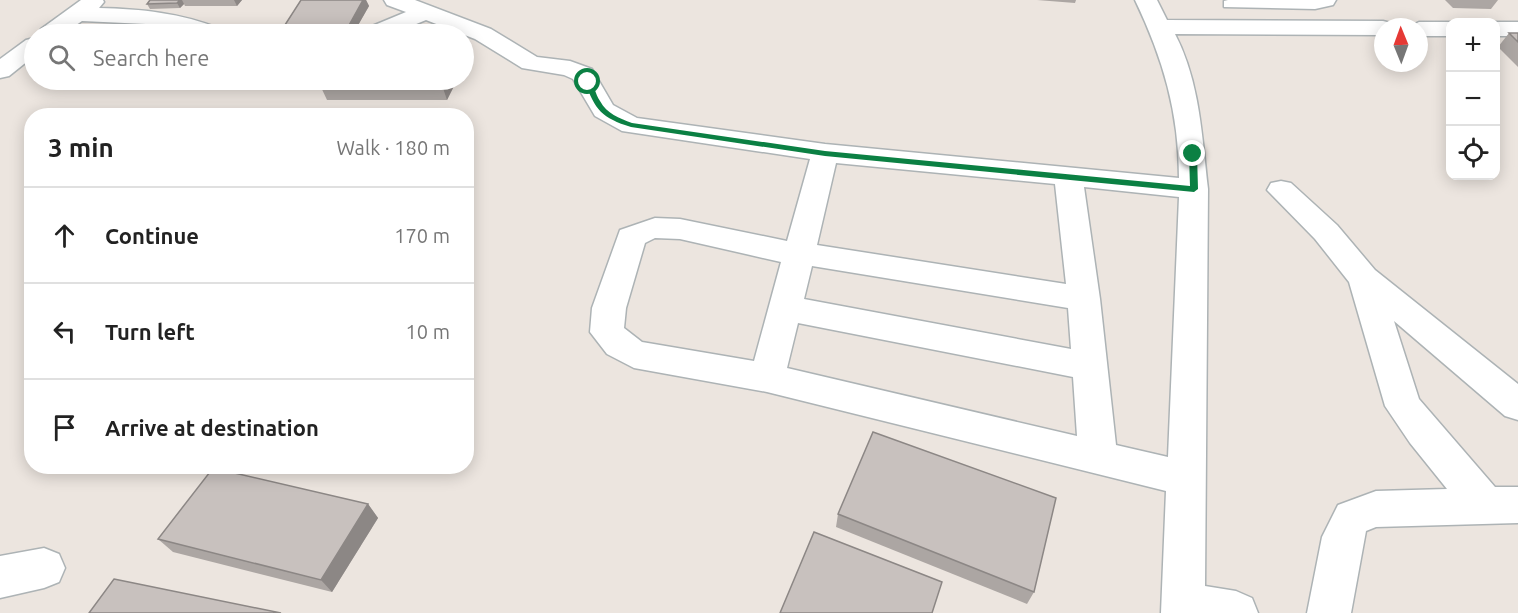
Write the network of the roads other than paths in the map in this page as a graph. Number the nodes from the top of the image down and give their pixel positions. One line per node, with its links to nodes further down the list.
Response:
1 (96, 0): 6 (street)
2 (395, 0): 5 (street)
3 (1330, 0): 4 (lane)
4 (1226, 2): 12 (lane)
5 (426, 12): 10 (street); 11 (street)
6 (76, 14): 8 (street); 9 (street)
7 (1154, 14): 12 (street); 23 (street)
8 (62, 24)
9 (190, 24)
10 (397, 24)
11 (457, 24)
12 (1241, 26): 13 (street)
13 (1374, 28)
14 (1428, 29): 15 (street)
15 (1446, 29)
16 (1500, 29): 17 (street)
17 (1518, 29)
18 (474, 31): 21 (street)
19 (24, 53): 20 (street)
20 (0, 71)
21 (825, 153): 22 (street); 25 (street)
22 (1068, 177): 23 (street); 27 (street)
23 (1194, 189): 33 (street)
24 (1281, 190): 26 (street)
25 (800, 253): 27 (street); 28 (street); 30 (street)
26 (1364, 278): 31 (street); 34 (street)
27 (1084, 299): 29 (street)
28 (786, 308): 29 (street); 30 (street)
29 (1090, 366): 32 (street)
30 (767, 378): 32 (street)
31 (1518, 405)
32 (1098, 458): 33 (street)
33 (1186, 479): 37 (street)
34 (1502, 505): 39 (street)
35 (44, 568): 36 (street)
36 (0, 577)
37 (1183, 608): 38 (street)
38 (1236, 613)
39 (1329, 613)

